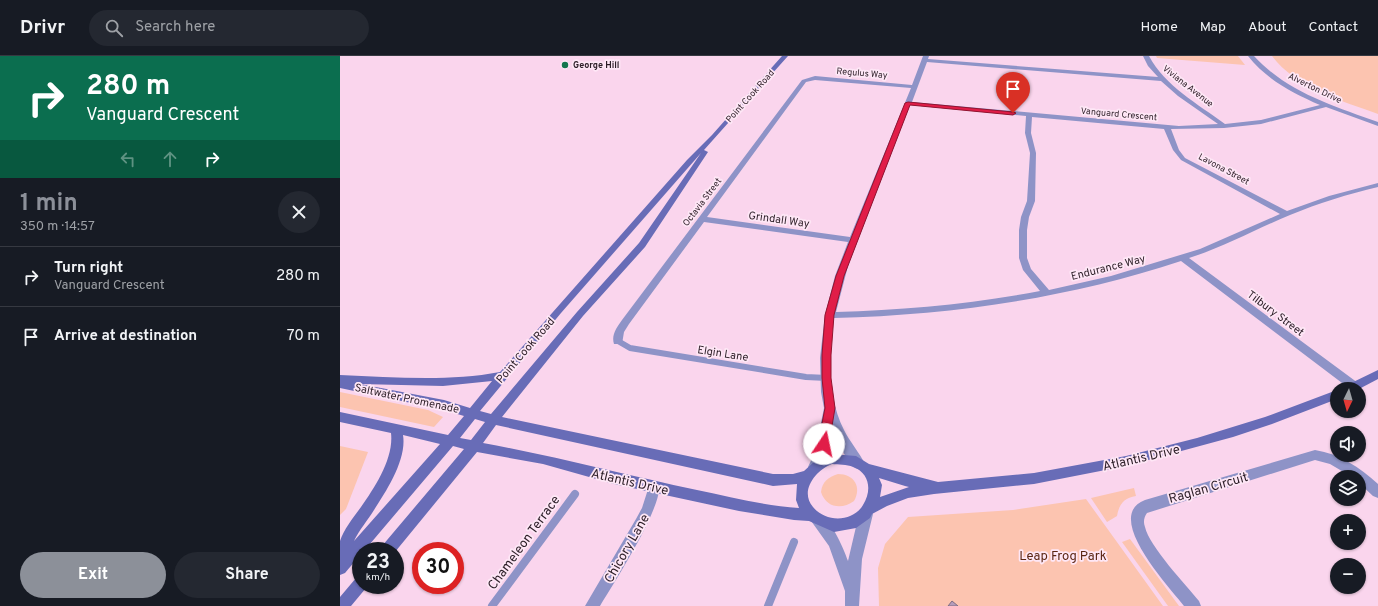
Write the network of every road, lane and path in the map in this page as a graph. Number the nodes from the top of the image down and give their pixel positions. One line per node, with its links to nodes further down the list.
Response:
1 (785, 56): 14 (main road, Point Cook Road)
2 (1146, 56): 6 (street, Viviana Avenue)
3 (1251, 56): 9 (street, Alverton Drive)
4 (926, 58): 6 (street); 7 (street)
5 (808, 79): 7 (street, Regulus Way); 17 (street, Octavia Street)
6 (1162, 79): 12 (street, Viviana Avenue)
7 (914, 87): 8 (street)
8 (908, 103): 10 (street, Vanguard Crescent); 18 (street)
9 (1327, 105): 11 (street, Alverton Drive); 12 (street, Vanguard Crescent)
10 (1029, 115): 13 (street, Vanguard Crescent); 20 (street)
11 (1378, 124)
12 (1224, 126): 13 (street, Vanguard Crescent)
13 (1167, 128): 16 (street, Lavona Street)
14 (714, 136): 23 (main road, Point Cook Road); 34 (main road, Point Cook Road)
15 (1378, 185): 16 (street, Endurance Way)
16 (1287, 214): 19 (street, Endurance Way)
17 (701, 219): 18 (street, Grindall Way); 22 (street, Octavia Street)
18 (854, 240): 21 (street)
19 (1184, 258): 20 (street, Endurance Way); 27 (street, Tilbury Street)
20 (1047, 293): 21 (street, Endurance Way)
21 (830, 315): 25 (street)
22 (618, 341): 25 (lane, Elgin Lane)
23 (503, 374): 26 (main road); 32 (main road, Point Cook Road)
24 (1378, 374): 28 (main road)
25 (826, 378): 31 (street)
26 (340, 379)
27 (1344, 382)
28 (1363, 382)
29 (340, 384): 32 (main road, Saltwater Promenade)
30 (1330, 397): 40 (main road, Atlantis Drive)
31 (830, 408): 38 (street); 39 (street)
32 (473, 413): 34 (main road); 36 (main road, Point Cook Road)
33 (340, 417): 35 (main road)
34 (494, 420): 37 (main road, Point Cook Road); 39 (main road)
35 (396, 429): 36 (main road); 48 (main road)
36 (450, 441): 37 (main road, Atlantis Drive); 49 (main road, Point Cook Road)
37 (474, 446): 41 (main road, Atlantis Drive); 46 (main road, Point Cook Road)
38 (863, 466): 39 (main road); 40 (main road, Atlantis Drive); 44 (main road)
39 (811, 471): 45 (main road)
40 (937, 486): 44 (main road, Atlantis Drive)
41 (654, 487): 45 (main road, Atlantis Drive); 54 (street, Chicory Lane)
42 (1378, 492): 57 (street, Raglan Circuit)
43 (575, 494): 53 (lane, Chameleon Terrace)
44 (868, 511): 45 (main road); 50 (street)
45 (814, 516): 50 (street)
46 (395, 542)
47 (794, 542): 55 (lane)
48 (340, 560)
49 (340, 568)
50 (851, 590): 56 (street)
51 (352, 594): 52 (main road)
52 (342, 606)
53 (492, 606)
54 (592, 606)
55 (768, 606)
56 (852, 606)
57 (1194, 606)

